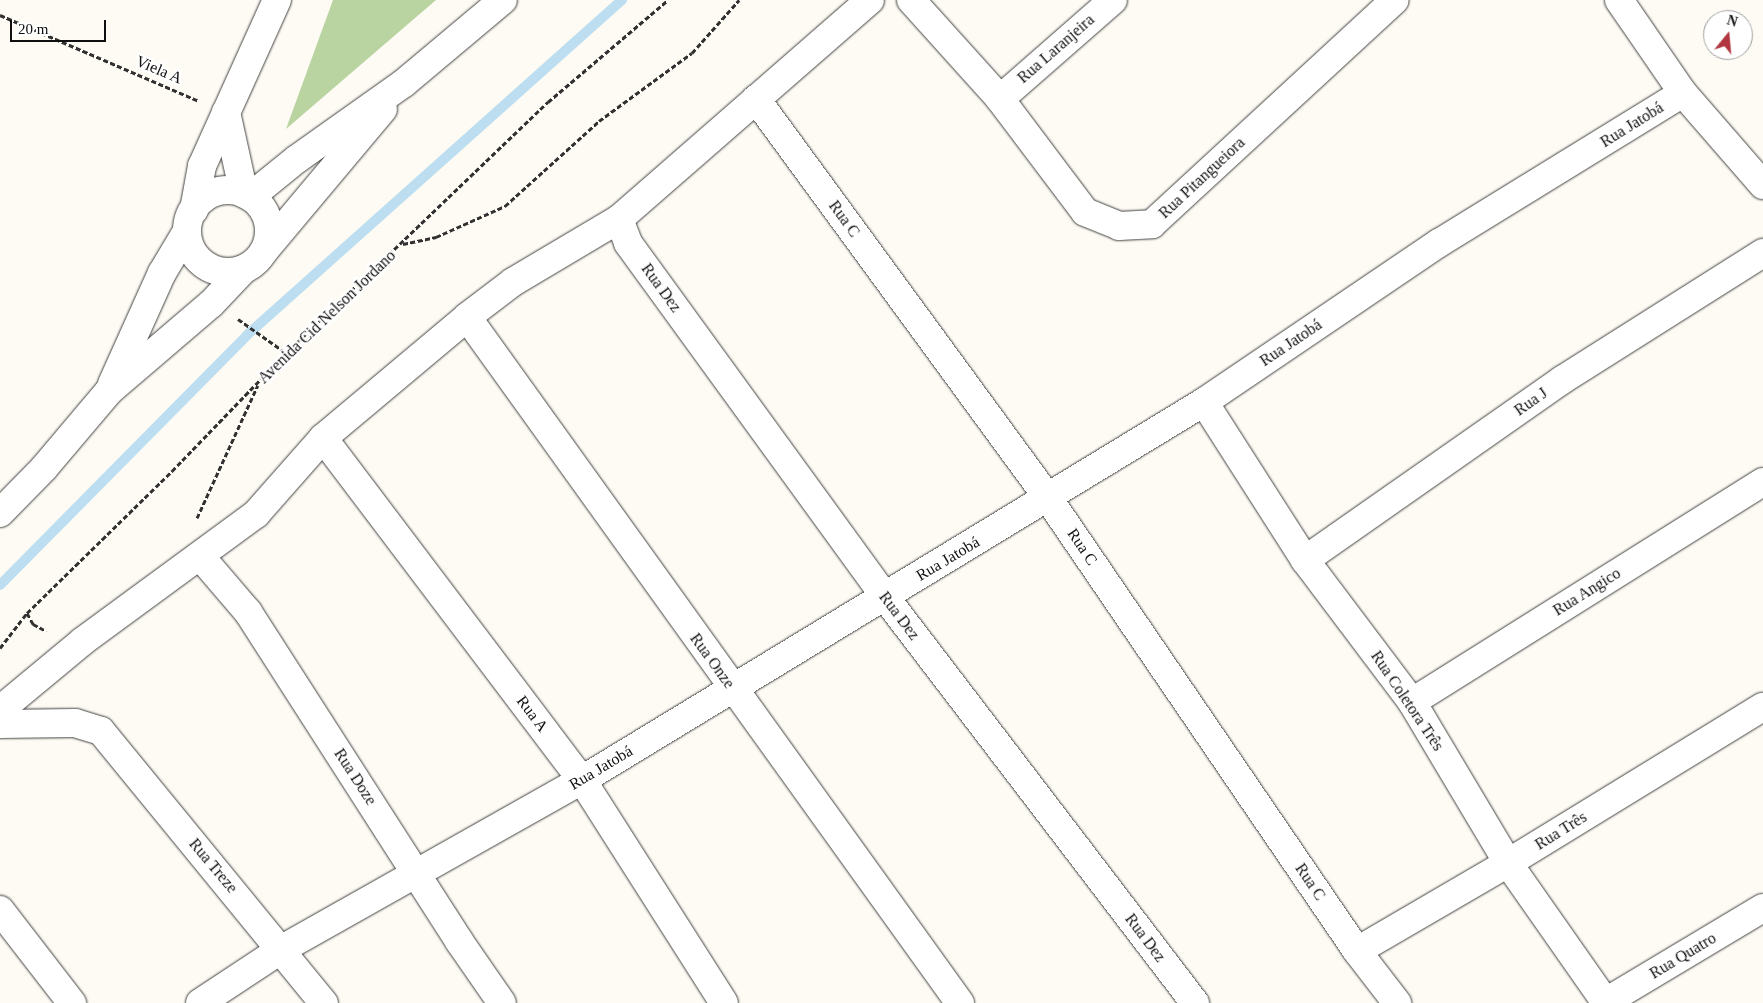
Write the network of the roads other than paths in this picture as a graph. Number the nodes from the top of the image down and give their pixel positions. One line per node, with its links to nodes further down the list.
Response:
1 (277, 0): 12 (street)
2 (503, 0): 8 (street)
3 (870, 0): 11 (street)
4 (911, 0): 10 (street, Rua Pitangueiora)
5 (1113, 0): 10 (street, Rua Laranjeira)
6 (1395, 0): 10 (street, Rua Pitangueiora)
7 (1619, 0): 9 (street)
8 (404, 83): 14 (street); 18 (street)
9 (1683, 93): 13 (street); 21 (street, Rua Jatobá)
10 (1000, 98)
11 (756, 99): 15 (street); 24 (street, Rua C)
12 (226, 112): 14 (street); 16 (street)
13 (1763, 185)
14 (247, 195): 16 (street); 18 (street)
15 (619, 219): 19 (street); 28 (street, Rua Dez)
16 (190, 220): 18 (street); 20 (street)
17 (1763, 253): 27 (street, Rua J)
18 (254, 260): 20 (street)
19 (467, 317): 22 (street); 29 (street, Rua Onze)
20 (109, 391): 25 (street)
21 (1204, 402): 24 (street, Rua Jatobá); 27 (street, Rua Coletora Três)
22 (323, 438): 26 (street); 34 (street, Rua A)
23 (1763, 482): 30 (street, Rua Angico)
24 (1048, 498): 28 (street, Rua Jatobá); 40 (street, Rua C)
25 (0, 512)
26 (204, 553): 32 (street); 36 (street, Rua Doze)
27 (1305, 560): 30 (street, Rua Coletora Três)
28 (885, 597): 29 (street, Rua Jatobá); 47 (street, Rua Dez)
29 (733, 689): 34 (street, Rua Jatobá); 46 (street, Rua Onze)
30 (1412, 702): 35 (street, Rua Coletora Três)
31 (1763, 706): 35 (street, Rua Três)
32 (0, 710)
33 (0, 724): 39 (street, Rua Treze)
34 (582, 780): 36 (street, Rua Jatobá); 45 (street, Rua A)
35 (1508, 863): 40 (street, Rua Três); 49 (street, Rua Coletora Três)
36 (419, 874): 39 (street, Rua Jatobá); 44 (street, Rua Doze)
37 (1763, 908): 49 (street, Rua Quatro)
38 (0, 910): 41 (street)
39 (282, 949): 42 (street, Rua Jatobá); 43 (street, Rua Treze)
40 (1357, 951): 48 (street, Rua C)
41 (72, 1003)
42 (200, 1003)
43 (324, 1003)
44 (502, 1003)
45 (724, 1003)
46 (960, 1003)
47 (1195, 1003)
48 (1397, 1003)
49 (1605, 1003)

